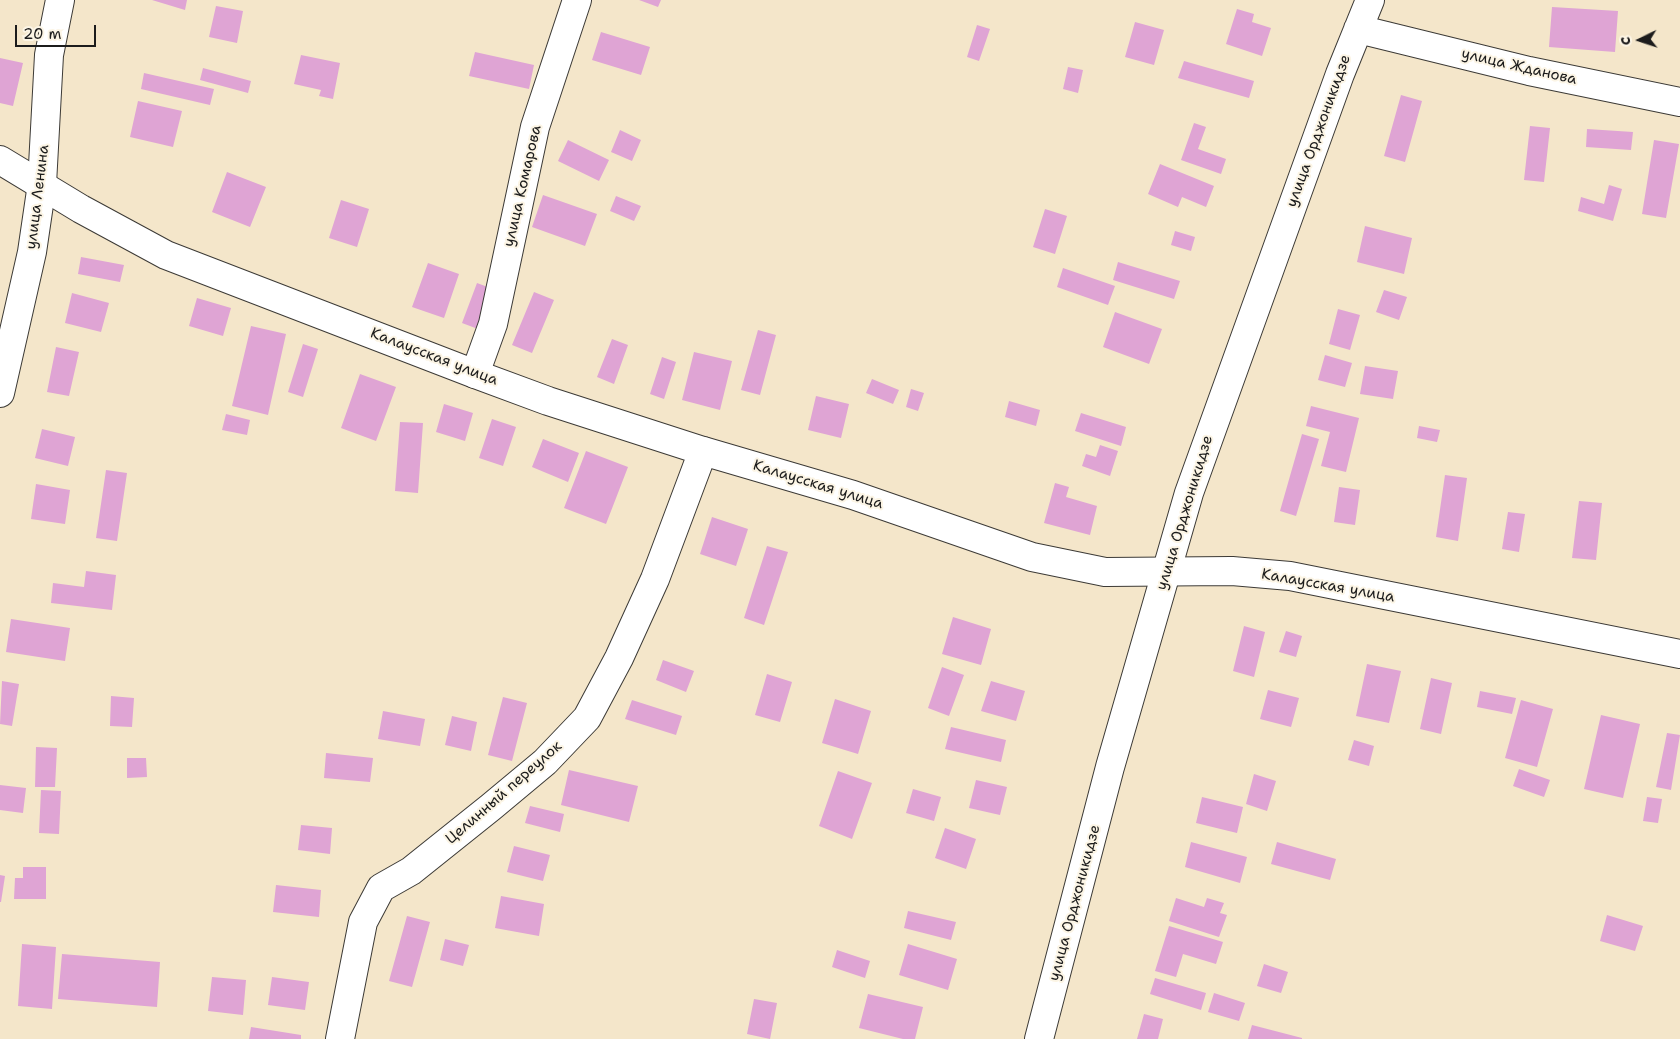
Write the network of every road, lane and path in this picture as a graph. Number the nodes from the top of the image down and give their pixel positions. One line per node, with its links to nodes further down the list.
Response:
1 (60, 0): 7 (street, улица Ленина)
2 (577, 0): 8 (street, улица Комарова)
3 (1370, 0): 4 (street, улица Орджоникидзе)
4 (1358, 29): 5 (street, улица Жданова); 11 (street, улица Орджоникидзе)
5 (1680, 102)
6 (0, 160): 7 (street, Калаусская улица)
7 (42, 184): 8 (street, Калаусская улица); 9 (street, улица Ленина)
8 (475, 374): 10 (street, Калаусская улица)
9 (0, 392)
10 (703, 451): 11 (street, Калаусская улица); 13 (street, Целинный переулок)
11 (1167, 571): 12 (street, Калаусская улица); 14 (street, улица Орджоникидзе)
12 (1680, 654)
13 (340, 1039)
14 (1039, 1039)

